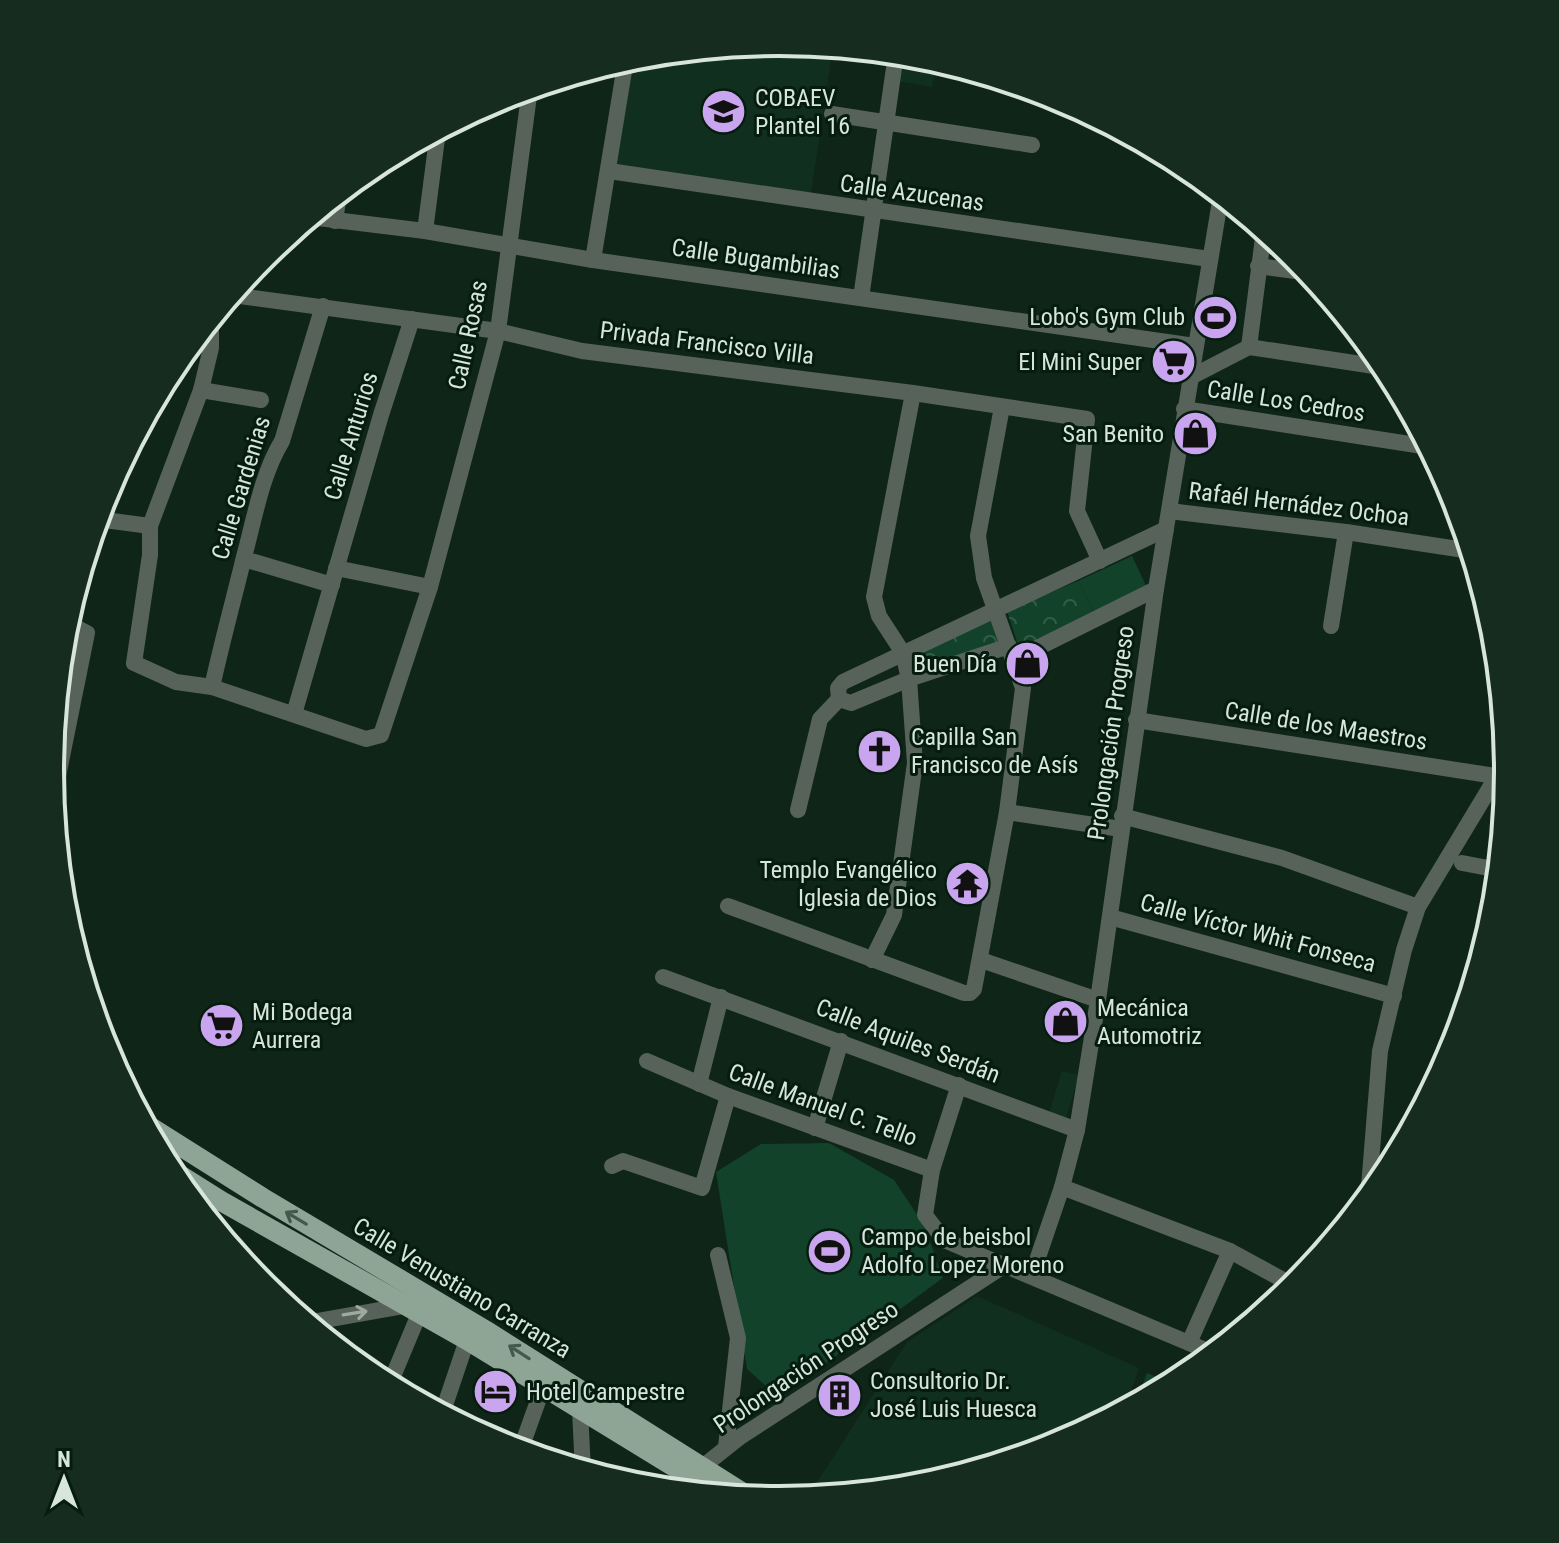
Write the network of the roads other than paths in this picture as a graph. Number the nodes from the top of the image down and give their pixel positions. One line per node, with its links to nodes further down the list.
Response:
1 (894, 66): 5 (street)
2 (624, 74): 8 (street)
3 (528, 102): 16 (street, Calle Rosas)
4 (832, 114): 5 (street)
5 (886, 123): 7 (street); 11 (street)
6 (436, 144): 14 (street)
7 (1032, 145)
8 (609, 171): 11 (street, Calle Azucenas); 18 (street)
9 (1219, 207): 17 (street, Prolongación Progreso)
10 (337, 210): 13 (street)
11 (874, 212): 17 (street, Calle Azucenas); 22 (street)
12 (325, 219): 13 (street, Calle Bugambilias)
13 (335, 221): 14 (street, Calle Bugambilias)
14 (425, 231): 16 (street, Calle Bugambilias)
15 (1262, 244): 19 (street)
16 (509, 245): 18 (street, Calle Bugambilias); 25 (street, Calle Rosas)
17 (1209, 259): 27 (street, Prolongación Progreso)
18 (593, 260): 22 (street, Calle Bugambilias)
19 (1258, 266): 20 (street); 28 (street)
20 (1289, 270)
21 (246, 296): 23 (street, Privada Francisco Villa)
22 (861, 298): 27 (street, Calle Bugambilias)
23 (323, 306): 24 (street, Privada Francisco Villa); 43 (street, Calle Gardenias)
24 (412, 319): 25 (street, Privada Francisco Villa); 45 (street, Calle Anturios)
25 (498, 331): 32 (street, Privada Francisco Villa); 46 (street, Calle Rosas)
26 (211, 337): 31 (street)
27 (1195, 346): 30 (street, Prolongación Progreso)
28 (1249, 347): 29 (street); 30 (street)
29 (1368, 365)
30 (1189, 378): 35 (street, Prolongación Progreso)
31 (201, 390): 33 (street); 39 (street)
32 (913, 393): 34 (street, Privada Francisco Villa); 51 (street)
33 (261, 400)
34 (1002, 407): 44 (street, Privada Francisco Villa); 48 (street)
35 (1184, 409): 36 (street, Calle Los Cedros); 37 (street, Prolongación Progreso)
36 (1416, 445)
37 (1169, 511): 40 (street, Prolongación Progreso); 41 (street, Rafaél Hernádez Ochoa)
38 (110, 521): 39 (street)
39 (150, 526): 54 (street)
40 (1166, 529): 44 (street); 47 (street, Prolongación Progreso)
41 (1346, 532): 42 (street, Rafaél Hernádez Ochoa); 49 (street)
42 (1459, 549)
43 (244, 559): 45 (street); 54 (street, Calle Gardenias)
44 (1100, 561): 48 (street)
45 (334, 577): 46 (street); 57 (street, Calle Anturios)
46 (430, 587): 57 (street, Calle Rosas)
47 (1156, 589): 52 (street); 58 (street, Prolongación Progreso)
48 (996, 608): 51 (street); 52 (street)
49 (1331, 626)
50 (79, 629): 56 (street)
51 (903, 653): 53 (street); 55 (street)
52 (1011, 653): 53 (street); 62 (street)
53 (909, 679): 55 (street); 69 (street)
54 (212, 687): 57 (street)
55 (839, 699): 61 (street)
56 (67, 708)
57 (294, 714)
58 (1136, 720): 59 (street, Calle de los Maestros); 63 (street, Prolongación Progreso)
59 (1495, 776)
60 (1494, 790): 67 (street)
61 (798, 810)
62 (1007, 812): 63 (street); 70 (street)
63 (1121, 823): 67 (street); 68 (street, Prolongación Progreso)
64 (1462, 863): 65 (street)
65 (1488, 868)
66 (728, 906): 69 (street)
67 (1418, 907): 72 (street)
68 (1110, 917): 72 (street, Calle Víctor Whit Fonseca); 74 (street, Prolongación Progreso)
69 (872, 960): 70 (street)
70 (981, 960): 74 (street)
71 (663, 977): 73 (street, Calle Aquiles Serdán)
72 (1394, 996): 85 (street)
73 (721, 997): 75 (street, Calle Aquiles Serdán); 77 (street)
74 (1098, 1000): 81 (street, Prolongación Progreso)
75 (841, 1041): 78 (street, Calle Aquiles Serdán); 80 (street)
76 (647, 1061): 77 (street, Calle Manuel C. Tello)
77 (699, 1084): 79 (street, Calle Manuel C. Tello)
78 (959, 1085): 81 (street, Calle Aquiles Serdán); 84 (street)
79 (728, 1096): 80 (street, Calle Manuel C. Tello); 83 (street)
80 (815, 1128): 84 (street, Calle Manuel C. Tello)
81 (1077, 1130): 87 (street, Prolongación Progreso)
82 (164, 1136): 100 (main road, Calle Venustiano Carranza, one-way to 82)
83 (617, 1164)
84 (932, 1170): 90 (street, Calle Manuel C. Tello)
85 (1370, 1175)
86 (197, 1186): 93 (main road, Calle Venustiano Carranza)
87 (1062, 1187): 88 (street); 91 (street, Prolongación Progreso)
88 (1230, 1251): 92 (street); 96 (street)
89 (718, 1255): 104 (street)
90 (1005, 1265): 91 (street, Calle Manuel C. Tello); 104 (street, Prolongación Progreso)
91 (1032, 1275): 96 (street, Calle Manuel C. Tello)
92 (1282, 1280)
93 (411, 1310): 94 (street, one-way to 93); 95 (main road, Calle Venustiano Carranza); 98 (street)
94 (322, 1321)
95 (467, 1340): 99 (main road, Calle Venustiano Carranza); 101 (street)
96 (1189, 1343): 97 (street, Calle Manuel C. Tello)
97 (1202, 1348)
98 (393, 1373)
99 (543, 1387): 100 (main road, Calle Venustiano Carranza); 102 (street)
100 (584, 1402): 103 (street); 104 (main road, Calle Venustiano Carranza)
101 (446, 1404)
102 (524, 1440)
103 (583, 1460)
104 (708, 1477)

